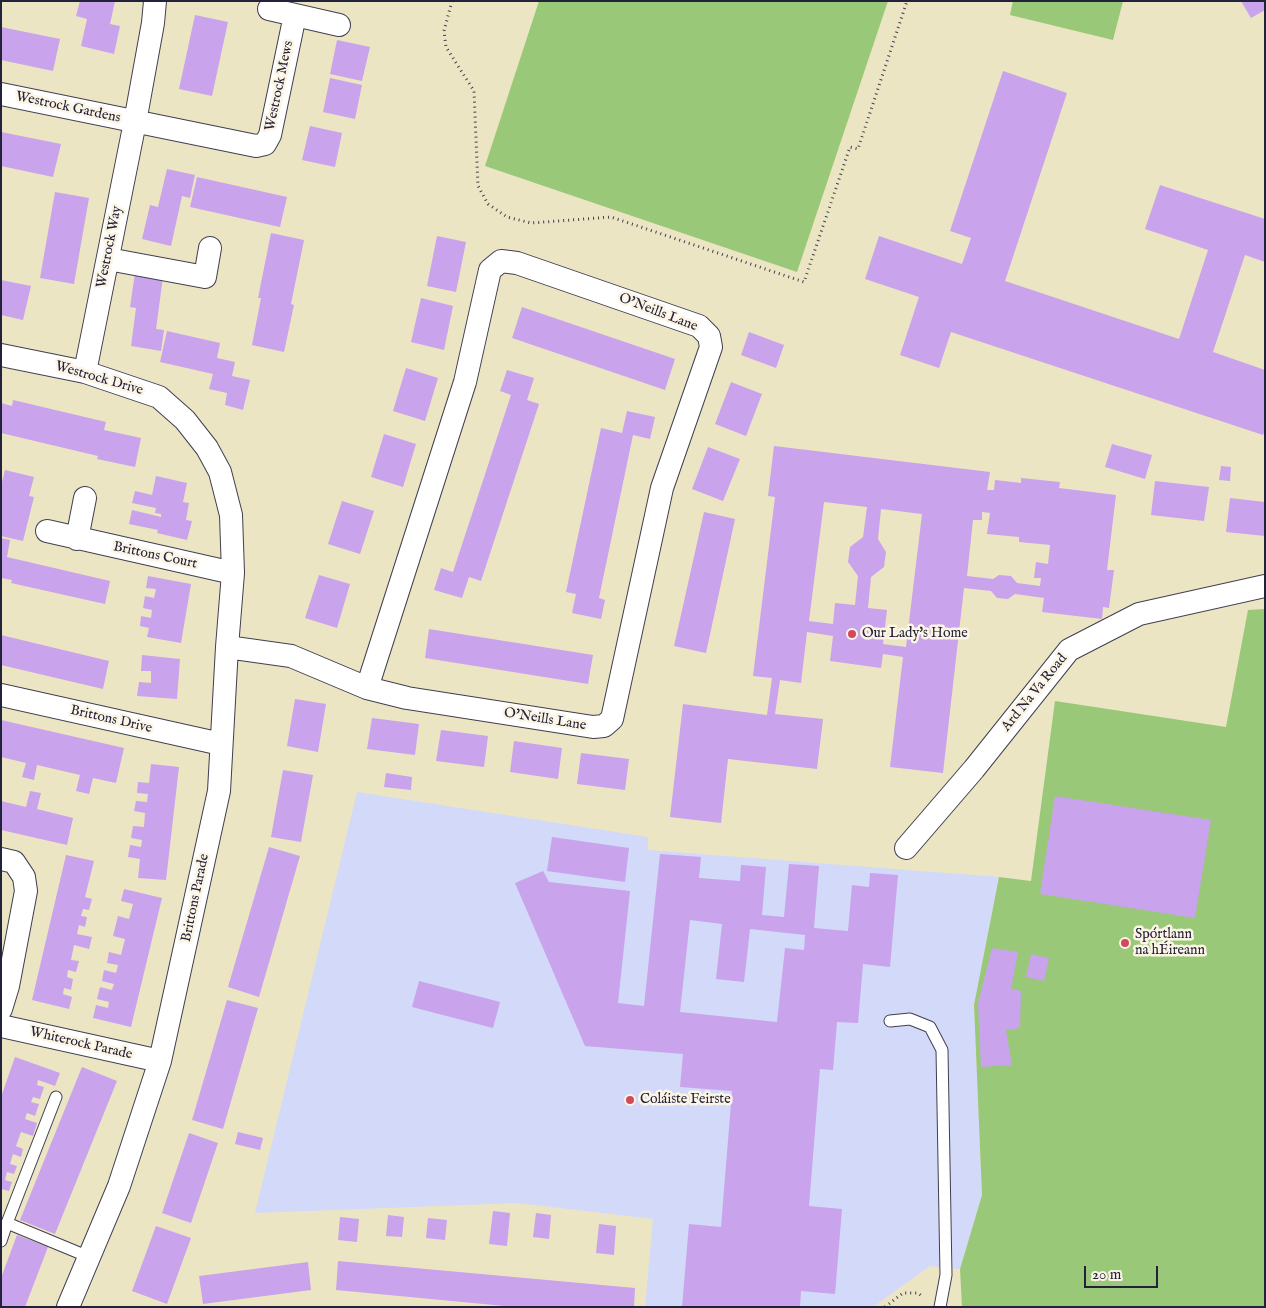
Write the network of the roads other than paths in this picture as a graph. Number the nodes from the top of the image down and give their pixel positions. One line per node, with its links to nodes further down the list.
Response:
1 (155, 1): 6 (street, Westrock Way)
2 (269, 9): 3 (street)
3 (295, 15): 4 (street); 6 (street, Westrock Mews)
4 (339, 25)
5 (1, 94): 6 (street, Westrock Gardens)
6 (135, 122): 8 (street, Westrock Way)
7 (210, 248): 8 (street)
8 (108, 259): 10 (street, Westrock Way)
9 (1, 356): 10 (street, Westrock Drive)
10 (85, 372): 11 (street, Westrock Drive)
11 (220, 472): 15 (street, Brittons Parade)
12 (85, 498): 14 (street)
13 (47, 531): 14 (street, Brittons Court)
14 (76, 538): 15 (street, Brittons Court)
15 (233, 573): 17 (street, Brittons Parade)
16 (1265, 586): 21 (street, Ard Na Va Road)
17 (227, 647): 18 (street, O'Neills Lane); 20 (street, Brittons Parade)
18 (366, 688): 18 (street, O'Neills Lane)
19 (1, 695): 20 (street, Brittons Drive)
20 (222, 744): 26 (street, Brittons Parade)
21 (906, 848)
22 (1, 859): 23 (street)
23 (1, 1009)
24 (890, 1021): 32 (lane)
25 (1, 1026): 26 (street, Whiterock Parade)
26 (160, 1061): 30 (street, Brittons Parade)
27 (56, 1097): 28 (lane)
28 (7, 1223): 29 (lane); 30 (lane)
29 (1, 1240)
30 (89, 1257): 31 (street, Brittons Parade)
31 (68, 1307)
32 (940, 1307)

